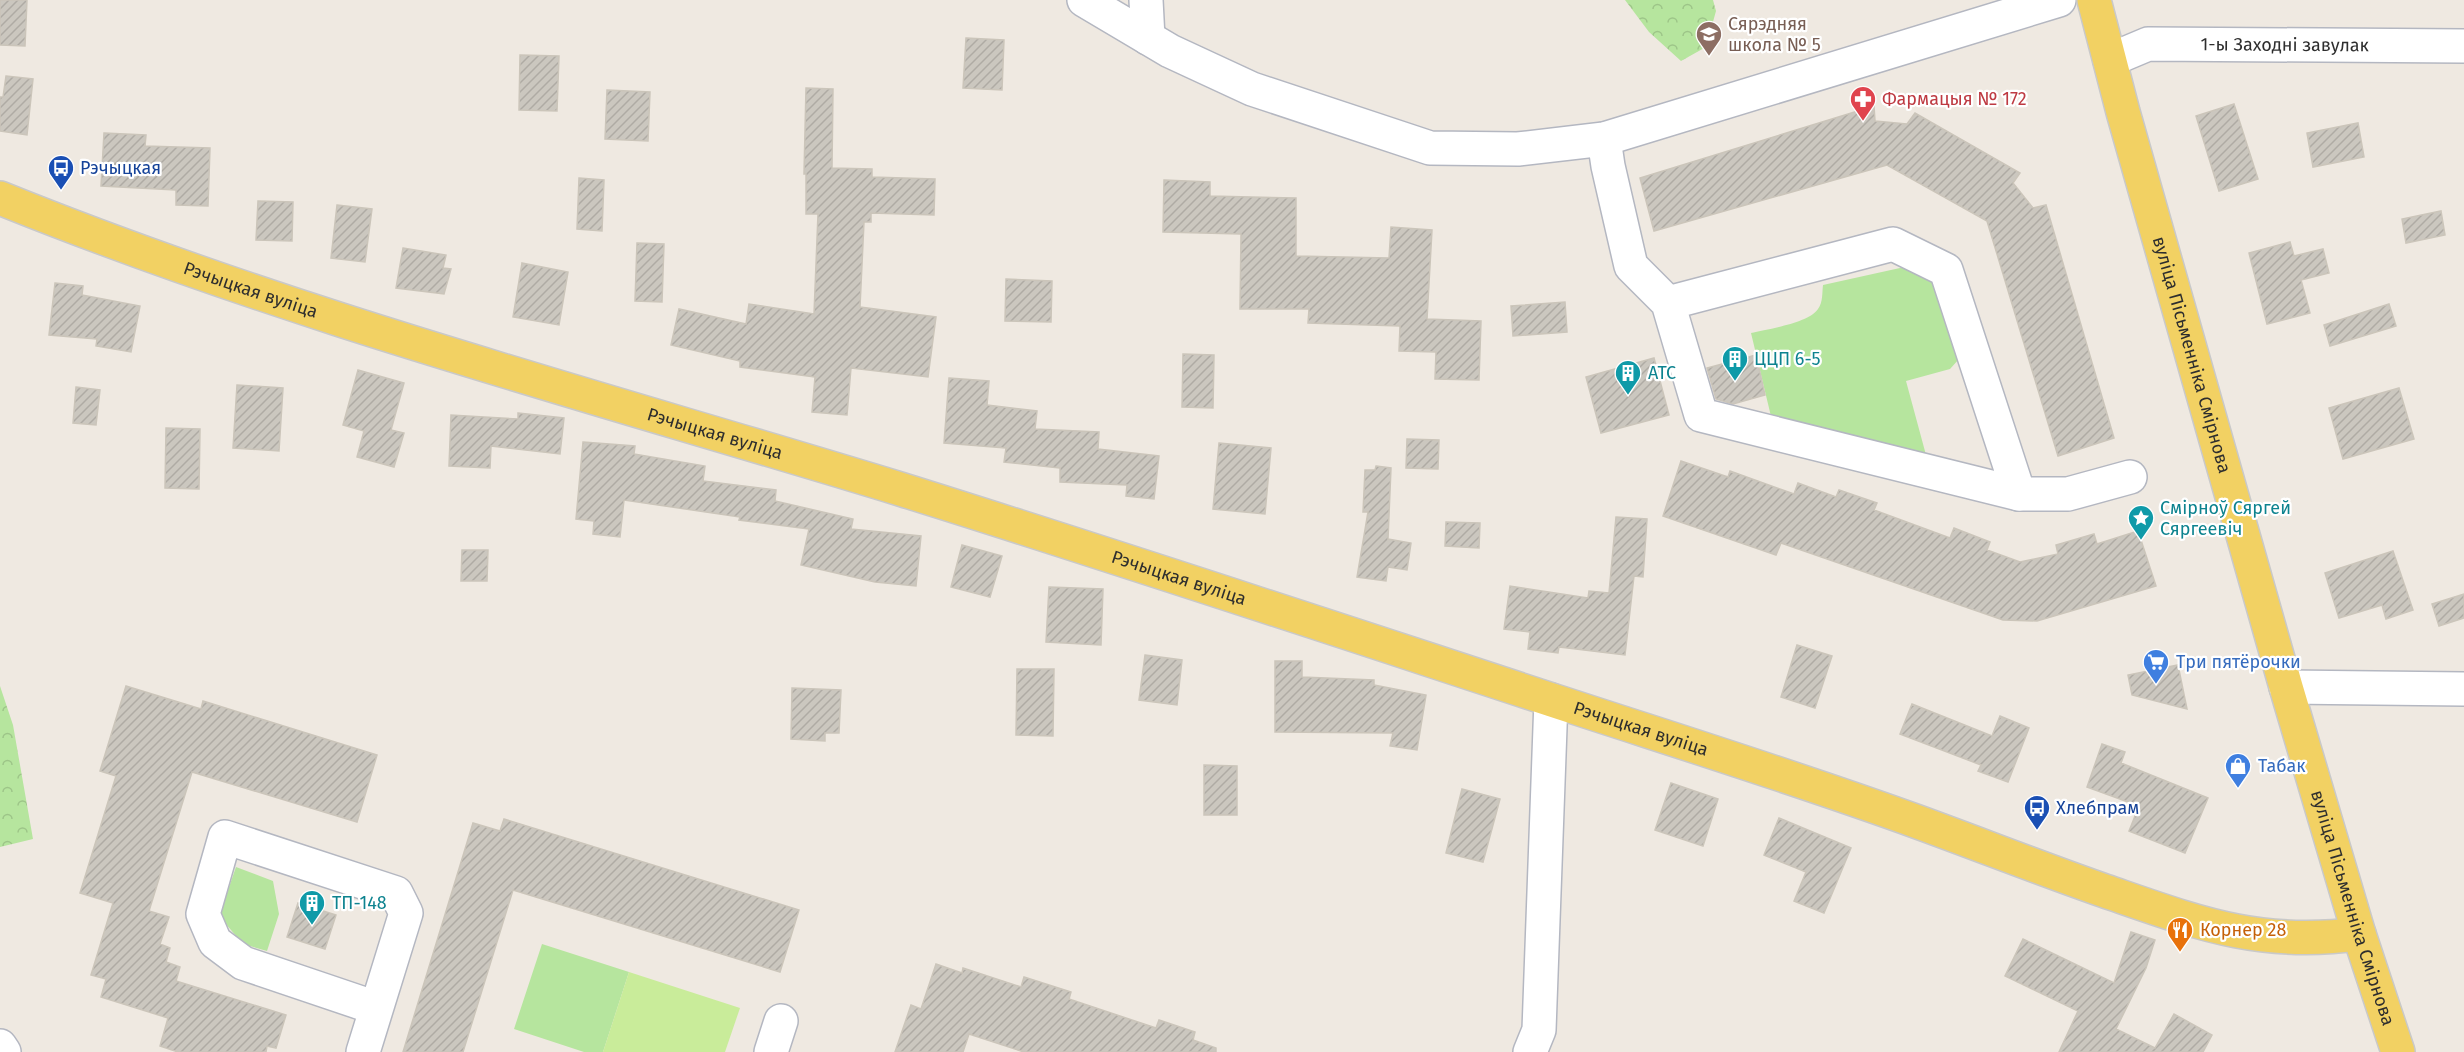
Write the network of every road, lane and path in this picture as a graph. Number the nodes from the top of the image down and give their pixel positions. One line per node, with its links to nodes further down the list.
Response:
1 (1084, 0): 5 (street)
2 (1146, 0): 5 (street)
3 (2059, 0): 8 (street)
4 (2094, 0): 7 (main road, вуліца Пісьменніка Смірнова)
5 (1148, 38): 8 (street)
6 (2464, 46): 7 (street, 1-ы Заходні завулак)
7 (2110, 60): 13 (main road, вуліца Пісьменніка Смірнова)
8 (1604, 139): 10 (street)
9 (0, 198): 15 (main road, Рэчыцкая вуліца)
10 (1668, 303): 12 (street); 12 (street)
11 (2130, 477): 12 (street)
12 (2019, 494)
13 (2286, 687): 14 (street); 16 (main road, вуліца Пісьменніка Смірнова)
14 (2464, 689)
15 (1551, 700): 16 (main road, Рэчыцкая вуліца); 23 (street)
16 (2359, 934): 24 (main road, вуліца Пісьменніка Смірнова)
17 (376, 1008): 17 (street); 21 (street)
18 (781, 1022): 22 (street)
19 (0, 1046): 20 (street)
20 (4, 1052)
21 (363, 1052)
22 (771, 1052)
23 (1530, 1052)
24 (2398, 1052)

